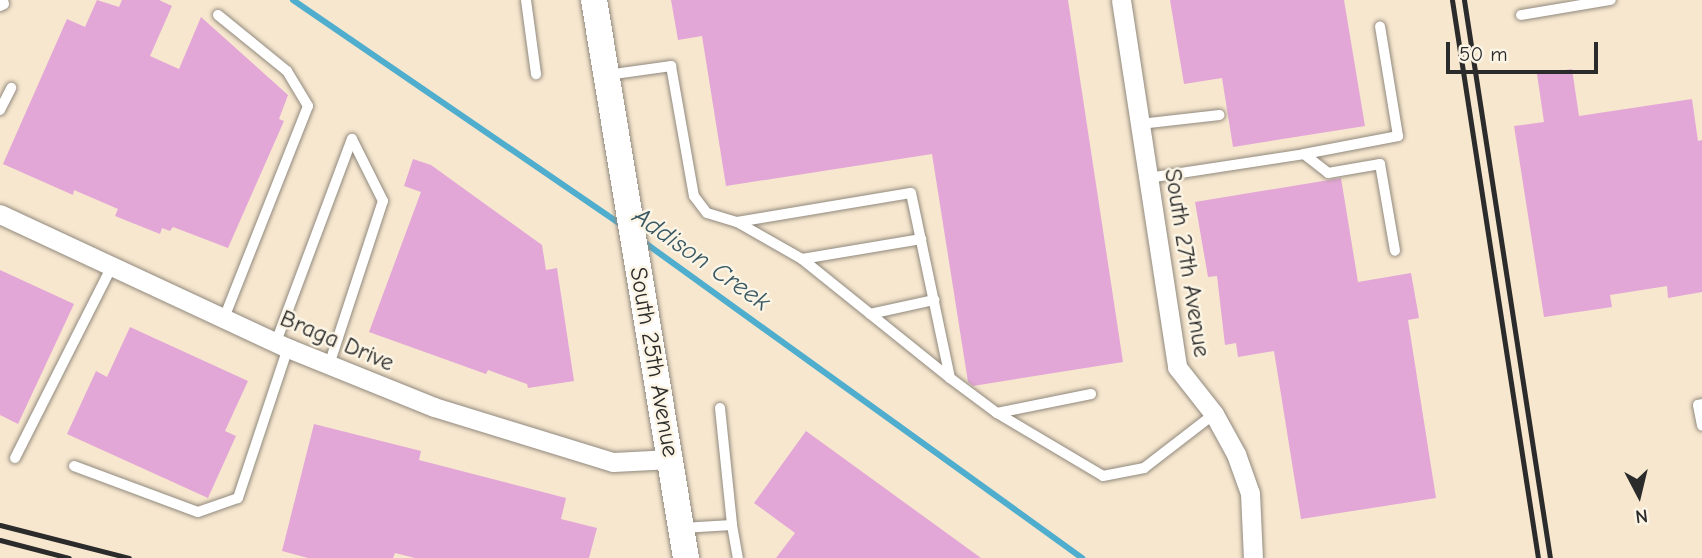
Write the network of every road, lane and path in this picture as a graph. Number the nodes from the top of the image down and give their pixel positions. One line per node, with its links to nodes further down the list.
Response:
1 (3, 0): 6 (lane)
2 (526, 0): 10 (lane)
3 (594, 0): 11 (main road, South 25th Avenue)
4 (1121, 0): 15 (street, South 27th Avenue)
5 (1611, 0): 8 (lane)
6 (0, 6)
7 (218, 15): 26 (lane)
8 (1521, 15)
9 (1380, 26): 16 (lane)
10 (536, 74)
11 (606, 75): 19 (lane); 37 (main road, South 25th Avenue)
12 (10, 88): 13 (lane)
13 (0, 110)
14 (1219, 115): 15 (lane)
15 (1140, 124): 17 (street, South 27th Avenue)
16 (1304, 154): 17 (lane); 21 (lane)
17 (1148, 178): 34 (street, South 27th Avenue)
18 (0, 214): 23 (street, Braga Drive)
19 (737, 222): 20 (lane); 22 (lane)
20 (921, 240): 22 (lane); 24 (lane)
21 (1395, 251)
22 (802, 259): 25 (lane)
23 (112, 266): 26 (street, Braga Drive); 36 (lane)
24 (934, 300): 25 (lane); 29 (lane)
25 (870, 314): 29 (lane)
26 (224, 318): 27 (street, Braga Drive)
27 (282, 345): 28 (street, Braga Drive); 28 (lane); 38 (lane)
28 (329, 366): 37 (street, Braga Drive)
29 (950, 378): 33 (lane)
30 (1091, 394): 33 (lane)
31 (1702, 404): 35 (lane)
32 (720, 408): 39 (lane)
33 (997, 414): 34 (lane)
34 (1214, 414): 43 (street, South 27th Avenue)
35 (1702, 426)
36 (15, 458)
37 (671, 459): 40 (main road, South 25th Avenue)
38 (74, 466)
39 (732, 525): 40 (lane); 42 (lane)
40 (681, 528): 41 (main road, South 25th Avenue)
41 (686, 558)
42 (738, 558)
43 (1253, 558)

